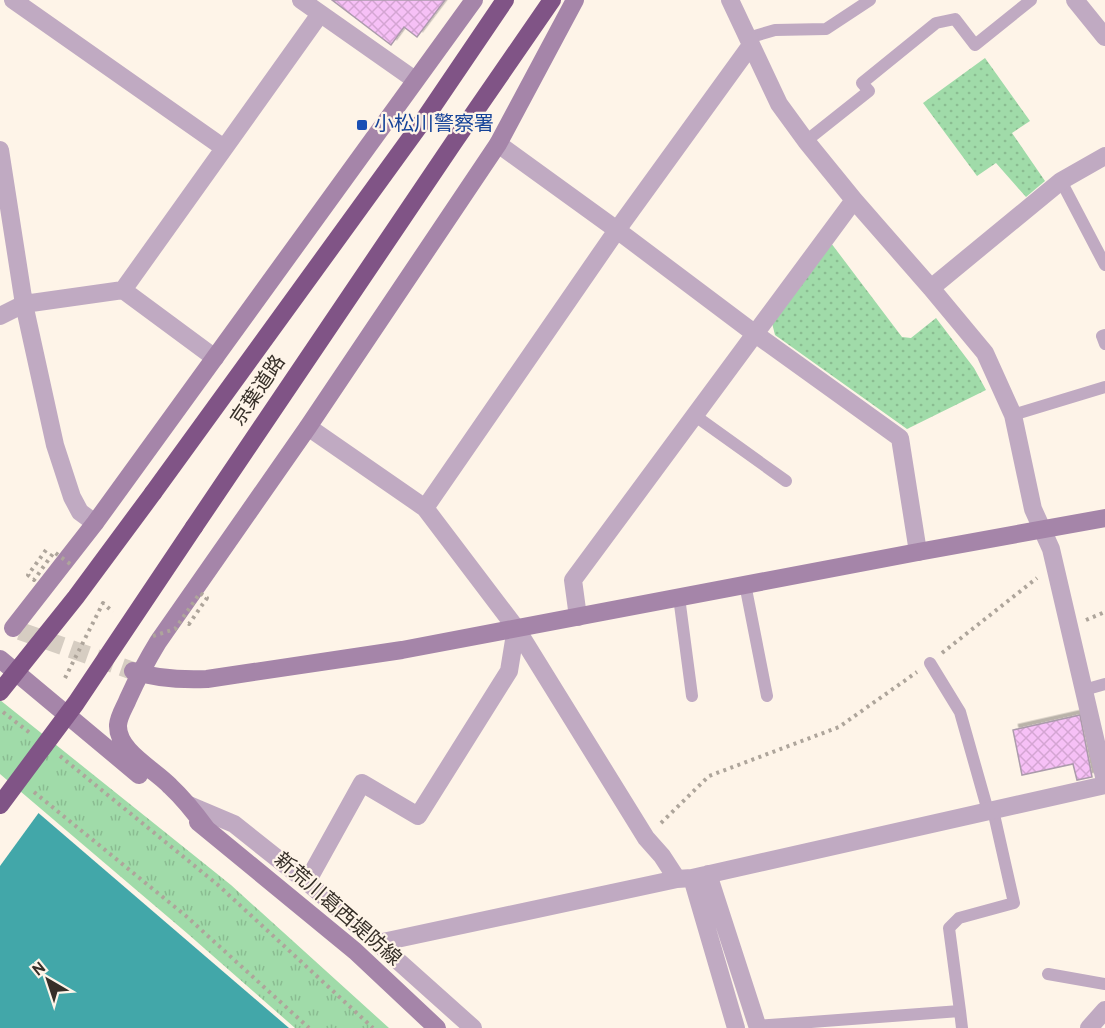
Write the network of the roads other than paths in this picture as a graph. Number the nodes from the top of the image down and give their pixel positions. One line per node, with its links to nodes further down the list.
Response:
1 (13, 0): 17 (street)
2 (301, 0): 11 (street)
3 (474, 0): 14 (street)
4 (505, 0): 52 (highway, 京葉道路, bridge)
5 (552, 0): 56 (highway, 京葉道路, bridge)
6 (575, 0): 16 (street, 新荒川葛西堤防線)
7 (730, 0): 13 (street)
8 (870, 0): 13 (lane)
9 (1031, 0): 15 (lane)
10 (1074, 0): 12 (street)
11 (320, 14): 14 (street); 17 (street)
12 (1105, 37)
13 (749, 42): 15 (street); 22 (street)
14 (415, 80): 31 (street)
15 (806, 141): 21 (street)
16 (498, 144): 22 (street); 35 (street, 新荒川葛西堤防線)
17 (224, 148): 25 (street)
18 (0, 150): 26 (street)
19 (1105, 156): 20 (street)
20 (1062, 181): 23 (lane); 24 (street)
21 (854, 200): 24 (street); 28 (street)
22 (617, 230): 28 (street); 37 (street)
23 (1105, 265)
24 (931, 288): 34 (street)
25 (123, 290): 26 (street); 31 (street)
26 (24, 304): 27 (street); 39 (street)
27 (0, 316)
28 (754, 333): 33 (street); 41 (street)
29 (1105, 335): 30 (lane)
30 (1105, 344)
31 (215, 358): 39 (street)
32 (1105, 387): 34 (lane)
33 (694, 415): 36 (lane); 44 (street)
34 (1013, 415): 40 (street)
35 (308, 427): 37 (street); 49 (street, 新荒川葛西堤防線)
36 (786, 481)
37 (425, 508): 46 (street)
38 (1105, 518): 40 (street)
39 (95, 523): 45 (street)
40 (1042, 530): 41 (street); 51 (street)
41 (918, 552): 42 (street)
42 (745, 584): 43 (street); 54 (lane)
43 (679, 597): 44 (street); 53 (lane)
44 (578, 617): 46 (street)
45 (11, 628)
46 (516, 628): 49 (street); 60 (street); 61 (street)
47 (0, 659): 59 (street, 新荒川葛西堤防線)
48 (930, 663): 58 (lane)
49 (136, 672): 57 (street, 新荒川葛西堤防線)
50 (1105, 684): 51 (lane)
51 (1084, 690): 55 (street)
52 (0, 692)
53 (692, 696)
54 (767, 696)
55 (1105, 783): 58 (street)
56 (0, 805)
57 (189, 805): 59 (street, 新荒川葛西堤防線); 61 (street)
58 (990, 811): 60 (street); 66 (lane)
59 (206, 828): 68 (street, 新荒川葛西堤防線)
60 (692, 877): 62 (street); 67 (street); 70 (street)
61 (307, 882): 62 (street)
62 (378, 943): 69 (street)
63 (1048, 974): 64 (lane)
64 (1105, 984)
65 (1105, 1010): 72 (street)
66 (960, 1011): 67 (lane); 71 (lane)
67 (758, 1027)
68 (437, 1028)
69 (473, 1028)
70 (736, 1028)
71 (962, 1028)
72 (1089, 1028)

